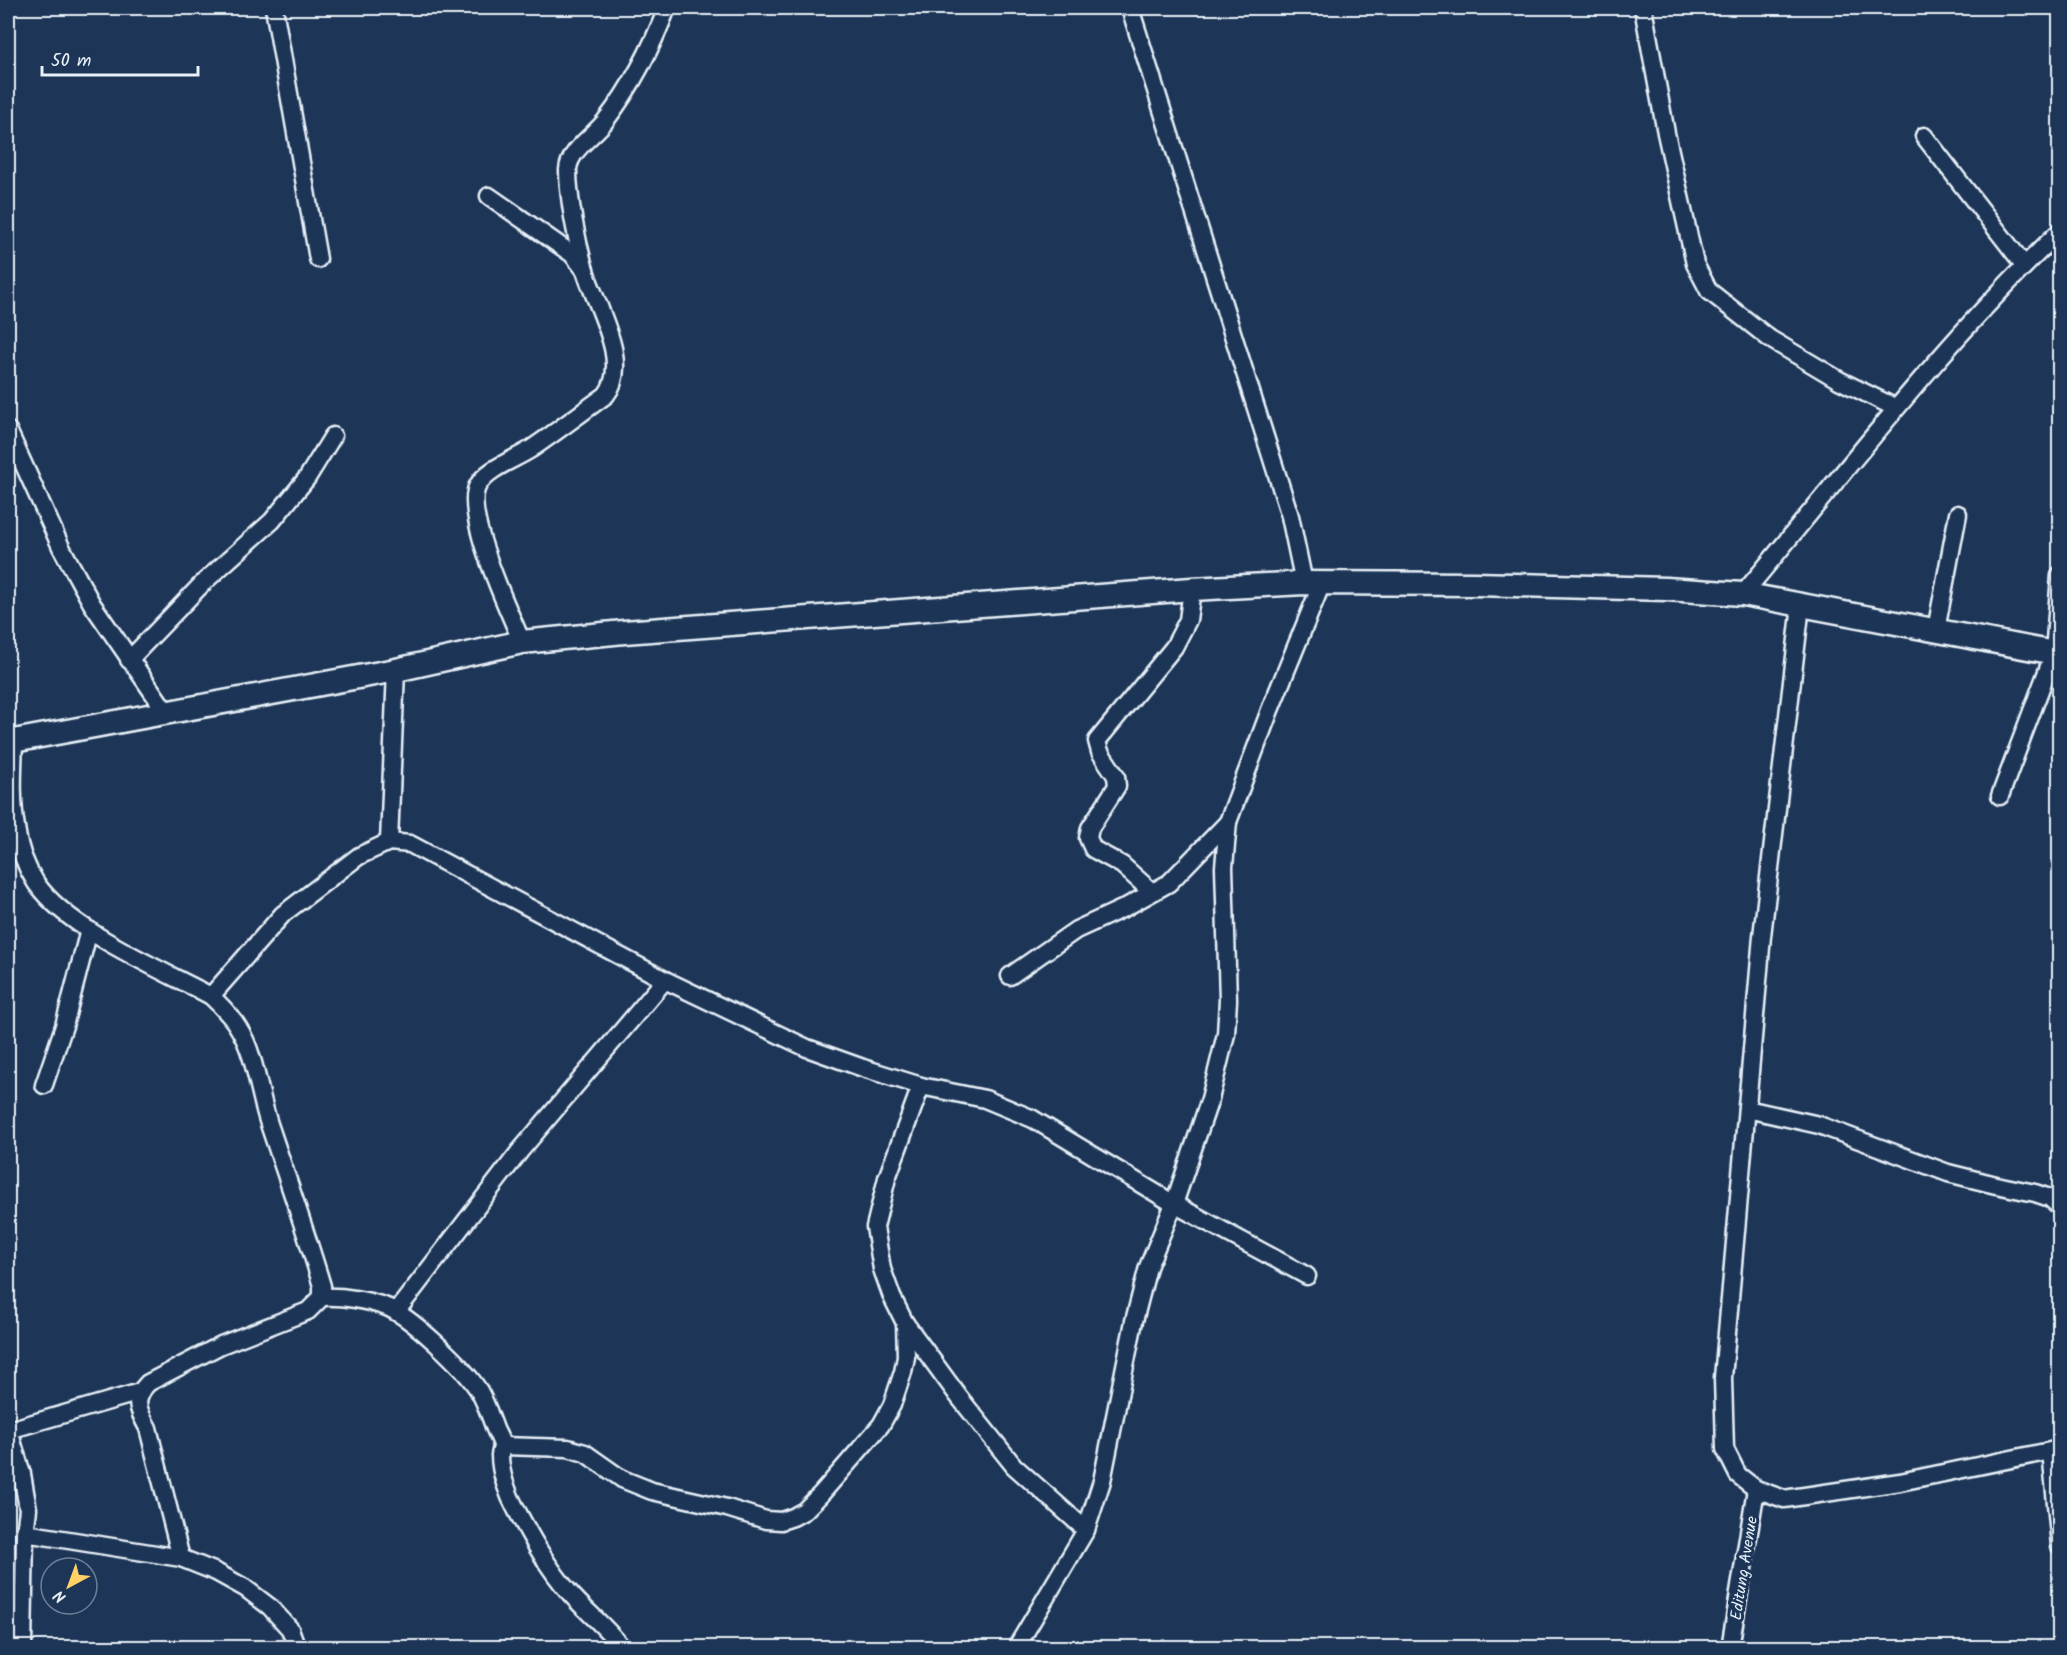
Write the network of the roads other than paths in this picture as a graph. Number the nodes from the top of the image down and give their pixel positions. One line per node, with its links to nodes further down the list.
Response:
1 (274, 8): 8 (street)
2 (667, 8): 10 (street)
3 (1130, 8): 16 (street)
4 (1643, 8): 11 (street)
5 (1924, 136): 9 (street)
6 (489, 196): 10 (street)
7 (2060, 231): 9 (street)
8 (318, 259)
9 (2024, 265): 11 (street)
10 (585, 270): 21 (street)
11 (1896, 408): 18 (street)
12 (8, 430): 23 (street)
13 (333, 436): 23 (street)
14 (1958, 514): 20 (street)
15 (2060, 575): 22 (street)
16 (1313, 583): 17 (street); 18 (street); 28 (street)
17 (1192, 589): 21 (street); 30 (street)
18 (1743, 594): 19 (street)
19 (1801, 605): 20 (street); 37 (street)
20 (1936, 630): 22 (street)
21 (522, 642): 24 (street)
22 (2057, 654): 27 (street)
23 (129, 660): 25 (street)
24 (396, 670): 25 (street); 29 (street)
25 (167, 713): 26 (street)
26 (11, 742): 31 (street)
27 (2000, 796)
28 (1228, 822): 30 (street); 38 (street)
29 (389, 842): 33 (street); 34 (street)
30 (1152, 892): 32 (street)
31 (89, 930): 34 (street); 35 (street)
32 (1011, 976)
33 (665, 980): 36 (street); 42 (street)
34 (211, 996): 41 (street)
35 (44, 1085)
36 (921, 1086): 38 (street); 43 (street)
37 (1747, 1109): 39 (street); 48 (street)
38 (1174, 1204): 40 (street); 49 (street)
39 (2060, 1207)
40 (1307, 1276)
41 (322, 1297): 42 (street); 44 (street)
42 (396, 1312): 46 (street)
43 (905, 1323): 46 (street); 49 (street)
44 (140, 1392): 45 (street); 52 (street)
45 (8, 1429): 50 (street)
46 (502, 1446): 55 (street)
47 (2055, 1450): 48 (street); 51 (street)
48 (1756, 1490): 57 (street, Editung Avenue)
49 (1086, 1530): 56 (street)
50 (24, 1533): 52 (street); 53 (street)
51 (2060, 1546)
52 (181, 1558): 54 (street)
53 (23, 1647)
54 (297, 1647)
55 (622, 1647)
56 (1016, 1647)
57 (1730, 1647)

